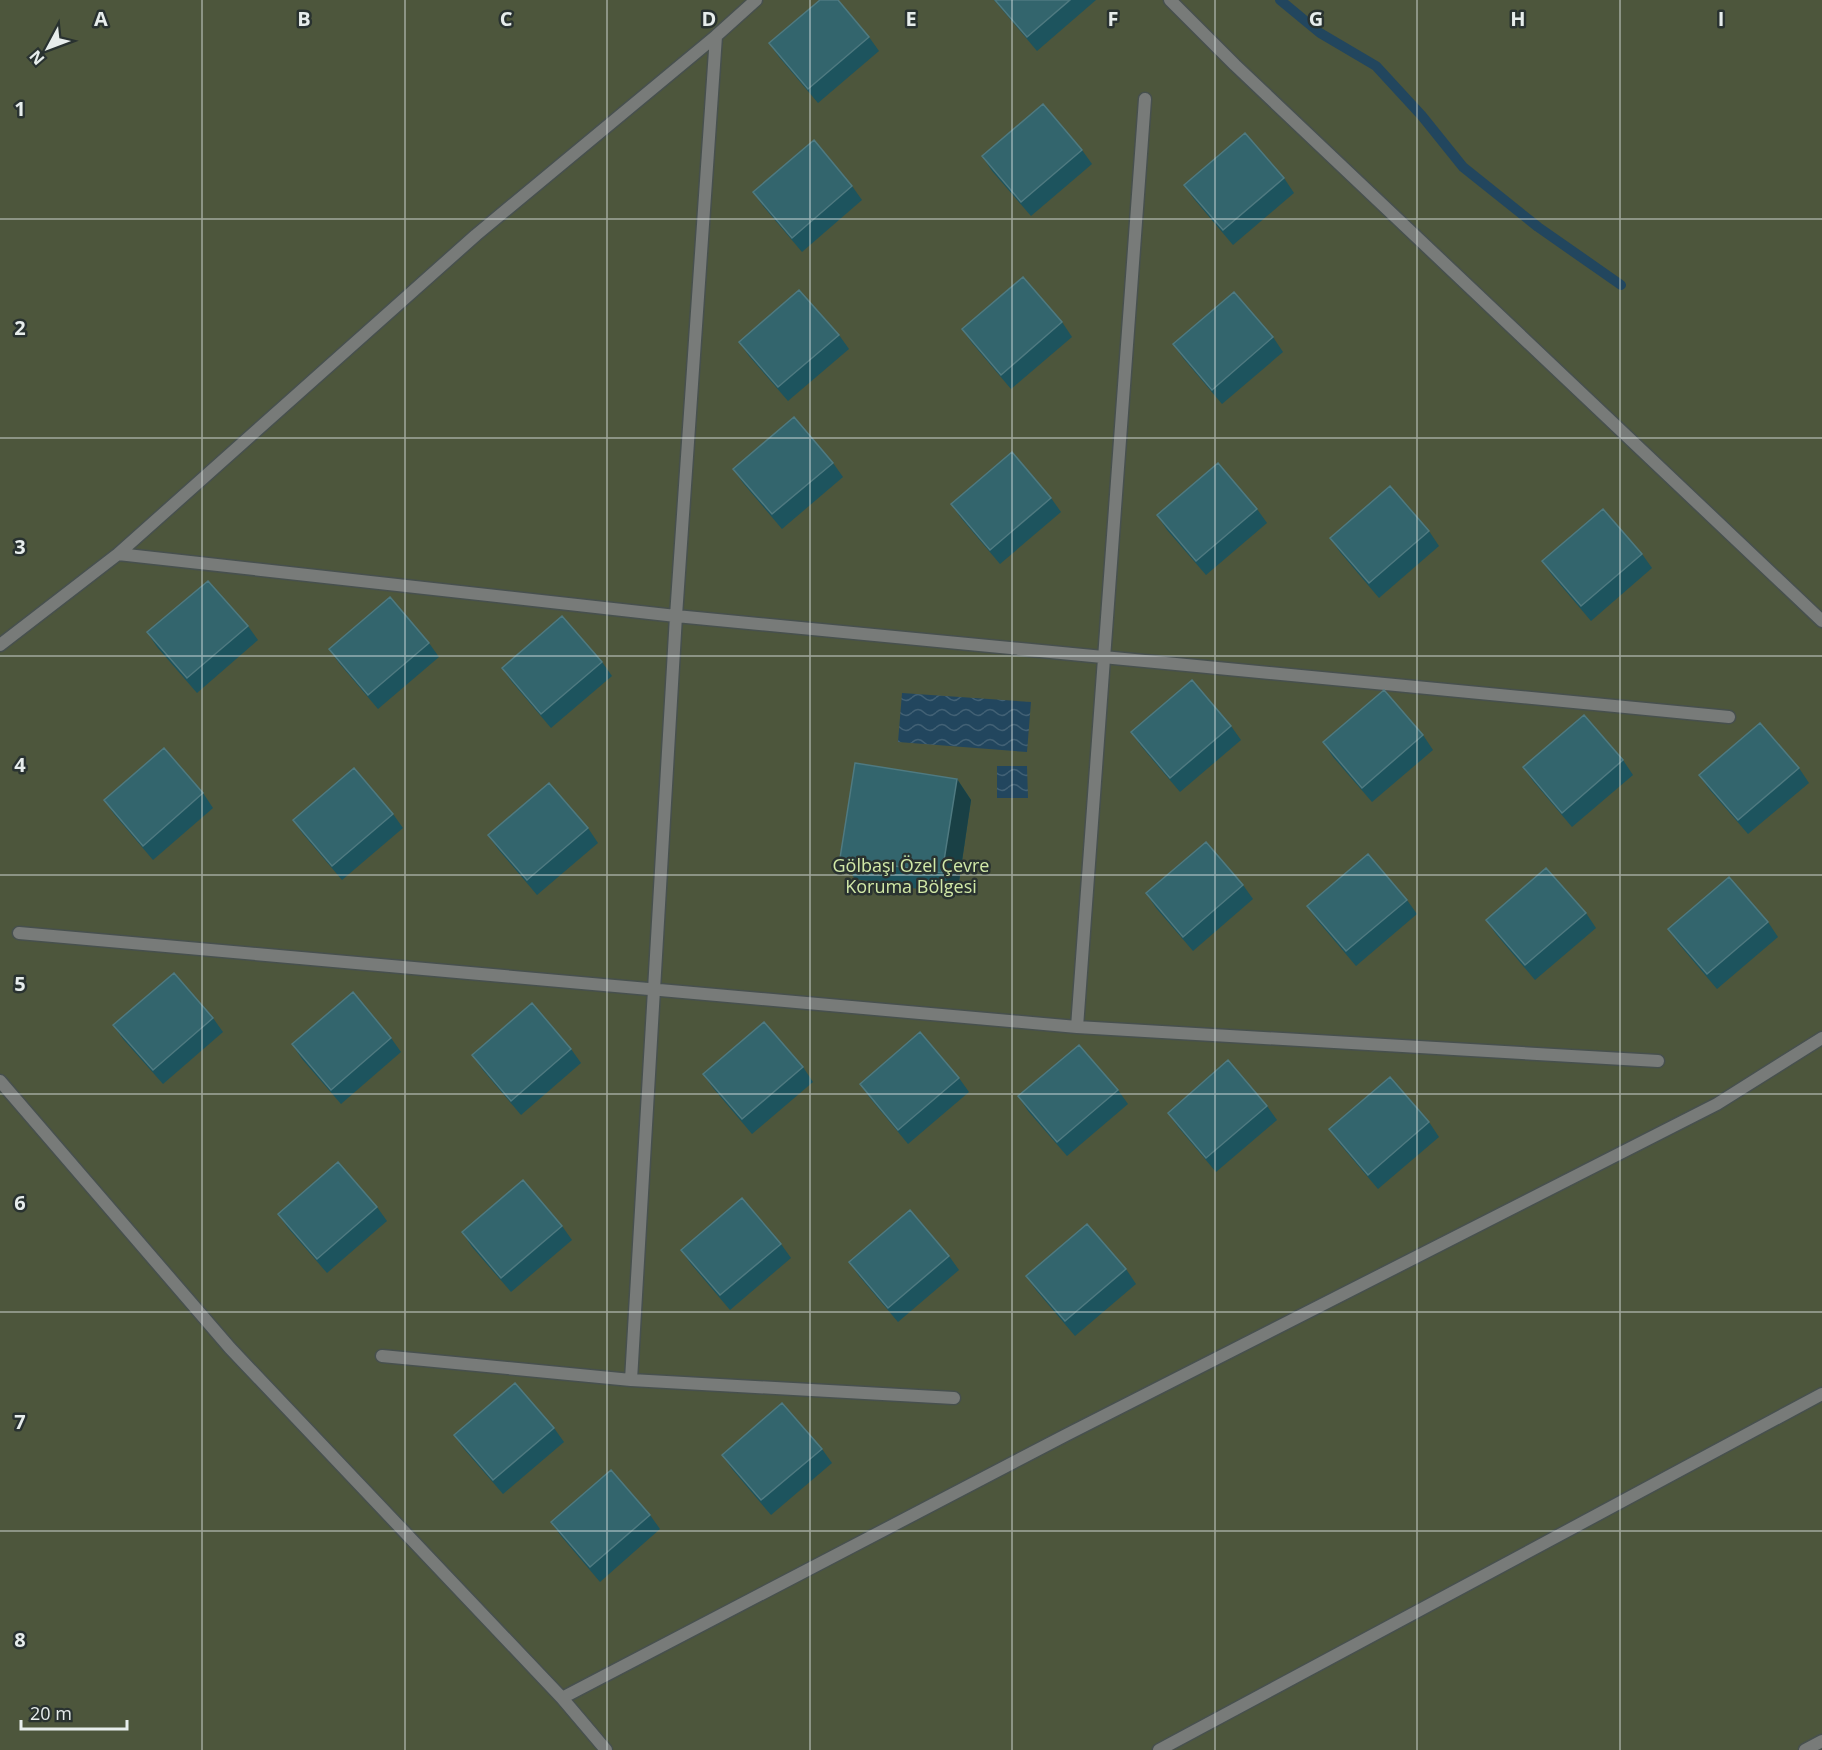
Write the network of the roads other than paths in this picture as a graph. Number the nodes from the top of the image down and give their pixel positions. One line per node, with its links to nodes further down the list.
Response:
1 (756, 0): 3 (street)
2 (1170, 0): 7 (street)
3 (716, 36): 5 (street); 6 (street)
4 (1145, 99): 9 (street)
5 (118, 554): 6 (street); 8 (street)
6 (676, 616): 9 (street); 12 (street)
7 (1822, 621)
8 (0, 645)
9 (1105, 656): 10 (street); 13 (street)
10 (1729, 717)
11 (20, 933): 12 (street)
12 (654, 989): 13 (street); 18 (street)
13 (1077, 1027): 15 (street)
14 (1822, 1038): 21 (street)
15 (1658, 1060)
16 (0, 1081): 21 (street)
17 (382, 1356): 18 (street)
18 (631, 1380): 20 (street)
19 (1822, 1394): 24 (street)
20 (954, 1398)
21 (562, 1698): 23 (street)
22 (1822, 1741): 25 (street)
23 (606, 1750)
24 (1159, 1750)
25 (1805, 1750)

